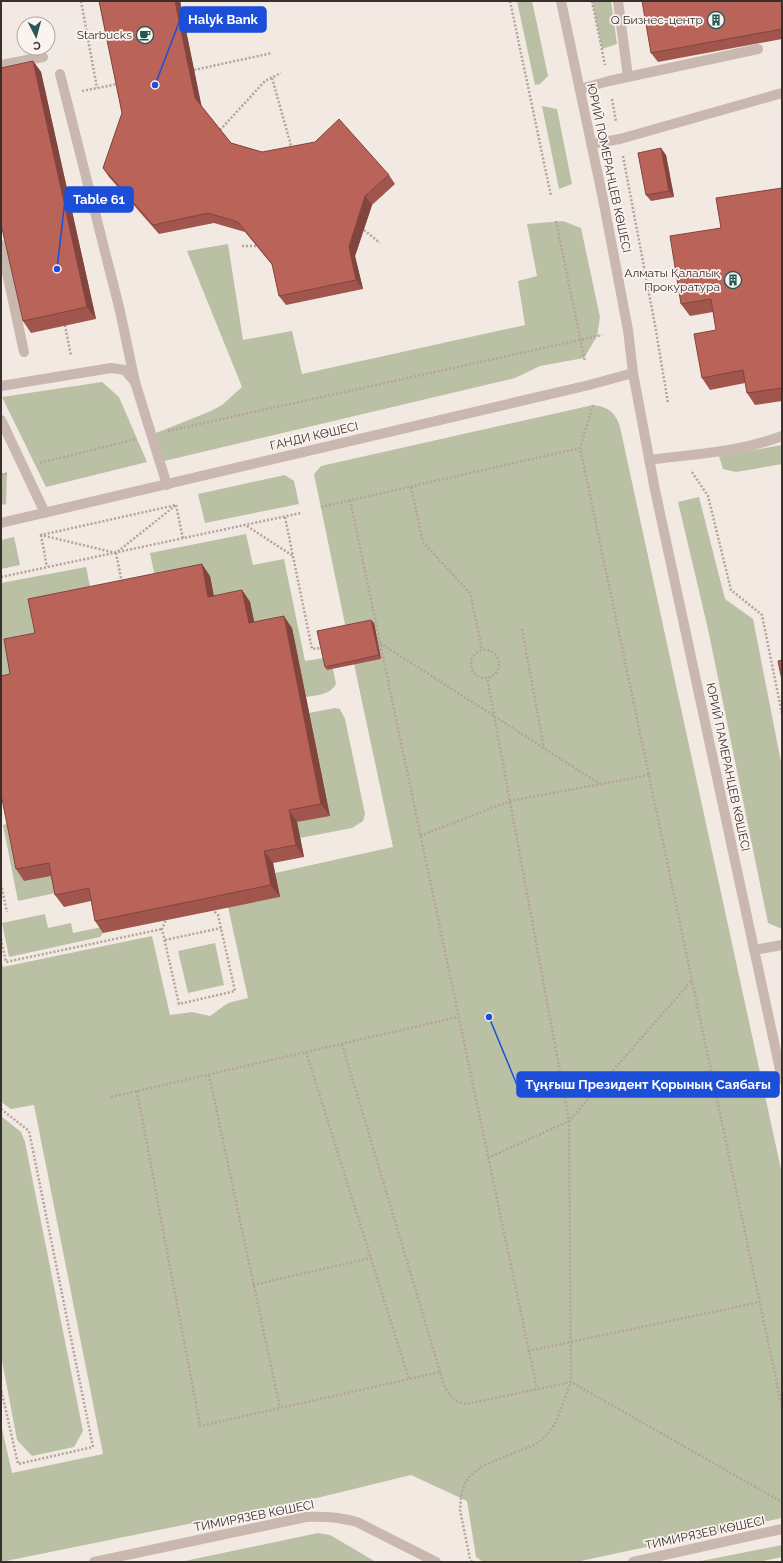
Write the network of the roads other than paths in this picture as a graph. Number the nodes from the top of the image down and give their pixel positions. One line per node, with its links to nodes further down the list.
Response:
1 (561, 1): 8 (street, ЮРИЙ ПОМЕРАНЦЕВ КӨШЕСІ)
2 (618, 1): 7 (street)
3 (758, 49): 7 (street)
4 (43, 57): 5 (street)
5 (1, 65)
6 (60, 74): 14 (street)
7 (628, 77): 8 (street)
8 (580, 89): 10 (street, ЮРИЙ ПОМЕРАНЦЕВ КӨШЕСІ)
9 (782, 93): 10 (street)
10 (591, 144): 13 (street, ЮРИЙ ПОМЕРАНЦЕВ КӨШЕСІ)
11 (1, 245): 12 (street)
12 (24, 352)
13 (633, 373): 18 (street, ЮРИЙ ПОМЕРАНЦЕВ КӨШЕСІ); 19 (street, ГАНДИ КӨШЕСІ)
14 (135, 382): 15 (street); 19 (street)
15 (1, 386)
16 (1, 420): 20 (street)
17 (782, 436): 18 (street)
18 (649, 460): 23 (street, ЮРИЙ ПАМЕРАНЦЕВ КӨШЕСІ)
19 (167, 485): 20 (street, ГАНДИ КӨШЕСІ)
20 (45, 513): 21 (street, ГАНДИ КӨШЕСІ)
21 (1, 523)
22 (782, 945): 23 (street)
23 (754, 950): 24 (street, ЮРИЙ ПАМЕРАНЦЕВ КӨШЕСІ)
24 (782, 1080)
25 (782, 1529): 28 (street, ТИМИРЯЗЕВ КӨШЕСІ)
26 (94, 1562): 27 (street, ТИМИРЯЗЕВ КӨШЕСІ)
27 (436, 1562)
28 (633, 1562)

